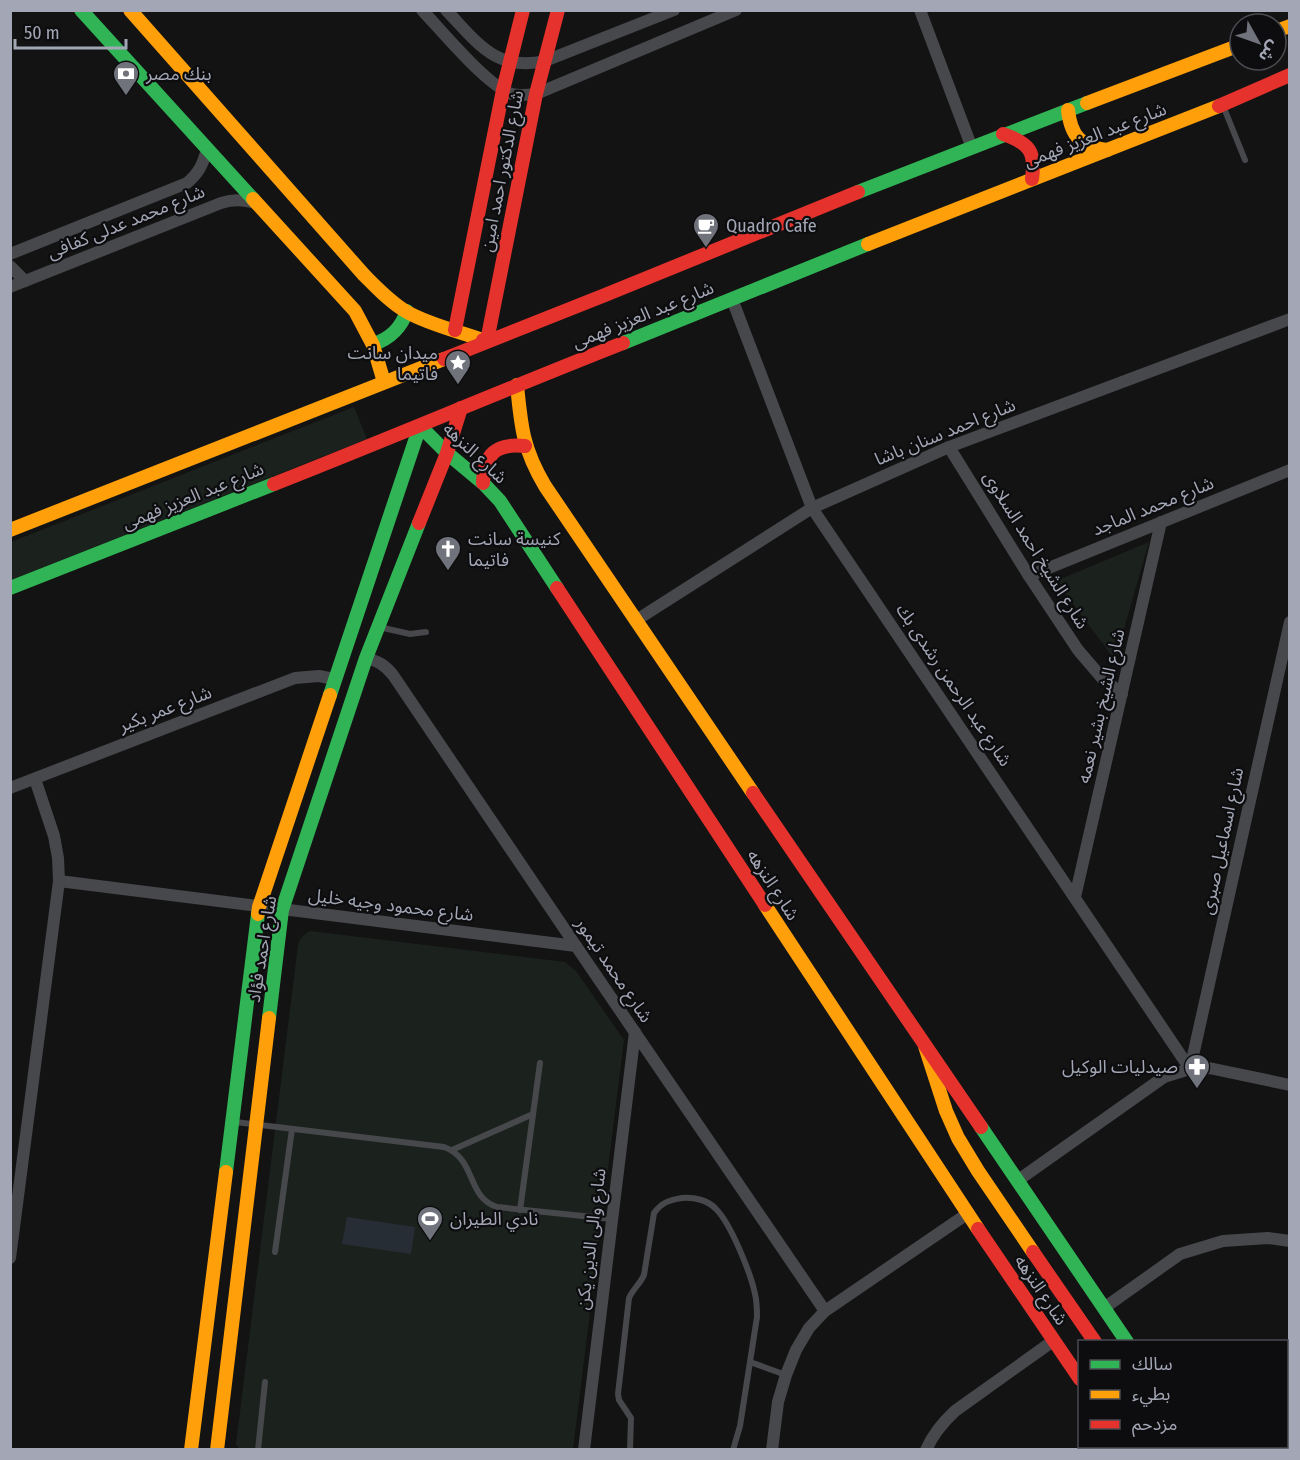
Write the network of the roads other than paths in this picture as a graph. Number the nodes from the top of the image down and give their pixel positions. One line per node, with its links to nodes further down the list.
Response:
1 (81, 10): 20 (main road)
2 (130, 10): 30 (main road)
3 (422, 10): 14 (street)
4 (446, 10): 12 (street)
5 (523, 10): 12 (main road, شارع الدكتور احمد امين)
6 (558, 10): 11 (main road, شارع الدكتور احمد امين)
7 (674, 10): 11 (street)
8 (736, 10): 15 (street)
9 (920, 10): 19 (street)
10 (1228, 50): 17 (main road, شارع عبد العزيز فهمى)
11 (545, 61): 12 (street); 15 (main road, شارع الدكتور احمد امين)
12 (510, 62): 14 (main road, شارع الدكتور احمد امين)
13 (1289, 78): 16 (main road, شارع عبد العزيز فهمى)
14 (503, 90): 15 (street); 32 (main road, شارع الدكتور احمد امين)
15 (536, 94): 33 (main road, شارع الدكتور احمد امين)
16 (1222, 105): 21 (main road, شارع عبد العزيز فهمى); 22 (lane)
17 (1068, 110): 18 (main road, شارع عبد العزيز فهمى); 21 (main road)
18 (1003, 134): 19 (main road, شارع عبد العزيز فهمى); 23 (main road)
19 (972, 147): 33 (main road, شارع عبد العزيز فهمى)
20 (207, 149): 24 (main road); 25 (street, شارع محمد عدلى كفافى)
21 (1107, 150): 23 (main road, شارع عبد العزيز فهمى)
22 (1245, 160)
23 (1032, 179): 29 (main road, شارع عبد العزيز فهمى)
24 (256, 202): 27 (street, شارع محمد عدلى كفافى); 34 (main road)
25 (10, 254)
26 (10, 266): 27 (street)
27 (25, 281): 28 (street, شارع محمد عدلى كفافى)
28 (10, 287)
29 (732, 299): 36 (main road, شارع عبد العزيز فهمى); 44 (street, شارع عبد الرحمن رشدى بك)
30 (407, 311): 32 (main road); 34 (main road)
31 (1290, 319): 40 (street, شارع احمد سنان باشا)
32 (455, 330): 33 (main road)
33 (487, 341): 35 (main road, شارع عبد العزيز فهمى)
34 (374, 344): 35 (main road)
35 (384, 382): 46 (main road, شارع عبد العزيز فهمى)
36 (517, 385): 37 (main road, شارع عبد العزيز فهمى); 39 (main road, شارع النزهه)
37 (461, 408): 38 (main road, شارع عبد العزيز فهمى); 41 (main road, شارع احمد فؤاد)
38 (420, 426): 41 (main road, شارع النزهه); 48 (main road, شارع عبد العزيز فهمى); 54 (main road, شارع احمد فؤاد)
39 (525, 446): 43 (main road); 49 (main road, شارع النزهه)
40 (949, 447): 44 (street, شارع احمد سنان باشا); 47 (street, شارع الشيخ احمد السلاوى)
41 (447, 453): 43 (main road, شارع النزهه); 51 (main road, شارع احمد فؤاد)
42 (1290, 470): 45 (street, شارع محمد الماجد)
43 (483, 483): 75 (main road, شارع النزهه)
44 (813, 508): 49 (street, شارع احمد سنان باشا); 59 (street, شارع عبد الرحمن رشدى بك)
45 (1161, 522): 47 (street, شارع محمد الماجد); 55 (street, شارع الشيخ بشير نعمه)
46 (10, 530)
47 (1029, 576): 55 (street, شارع الشيخ احمد السلاوى)
48 (10, 588)
49 (635, 621): 64 (main road, شارع النزهه)
50 (1290, 622): 66 (street, شارع اسماعيل صبرى)
51 (378, 627): 52 (lane); 53 (main road, شارع احمد فؤاد)
52 (426, 632)
53 (366, 658): 61 (main road, شارع احمد فؤاد); 62 (street, شارع محمد تيمور)
54 (334, 679): 56 (street, شارع عمر بكير); 60 (main road, شارع احمد فؤاد)
55 (1122, 694): 59 (street, شارع الشيخ بشير نعمه)
56 (35, 779): 57 (street, شارع عمر بكير); 58 (street)
57 (10, 788)
58 (59, 881): 60 (street, شارع محمود وجيه خليل); 79 (street)
59 (1075, 897): 66 (street, شارع عبد الرحمن رشدى بك)
60 (259, 907): 61 (street, شارع محمود وجيه خليل); 69 (main road, شارع احمد فؤاد)
61 (282, 910): 62 (street, شارع محمود وجيه خليل); 70 (main road, شارع احمد فؤاد)
62 (576, 946): 63 (street, شارع محمد تيمور)
63 (635, 1032): 76 (street, شارع والى الدين يكن); 81 (street, شارع محمد تيمور)
64 (925, 1046): 73 (main road, شارع النزهه); 82 (main road)
65 (540, 1063): 68 (lane)
66 (1190, 1069): 67 (street); 73 (street)
67 (1290, 1085)
68 (533, 1114): 72 (lane); 74 (lane)
69 (232, 1122): 70 (lane); 89 (main road, شارع احمد فؤاد)
70 (256, 1125): 71 (lane); 90 (main road, شارع احمد فؤاد)
71 (292, 1129): 72 (lane); 78 (lane)
72 (452, 1150): 74 (lane)
73 (1017, 1181): 80 (main road, شارع النزهه)
74 (520, 1209): 76 (lane)
75 (967, 1214): 81 (street); 84 (main road, شارع النزهه)
76 (612, 1219): 92 (street, شارع والى الدين يكن)
77 (1290, 1241): 80 (street)
78 (275, 1252)
79 (10, 1258)
80 (1104, 1308): 83 (main road, شارع النزهه)
81 (825, 1311): 86 (street)
82 (1094, 1340)
83 (1126, 1340)
84 (1053, 1341): 87 (main road, شارع النزهه); 96 (street)
85 (750, 1362): 86 (lane); 93 (lane); 94 (lane)
86 (786, 1375): 95 (street)
87 (1078, 1376)
88 (265, 1382): 91 (lane)
89 (191, 1449)
90 (217, 1449)
91 (258, 1449)
92 (584, 1449)
93 (630, 1449)
94 (733, 1449)
95 (772, 1449)
96 (926, 1449)

